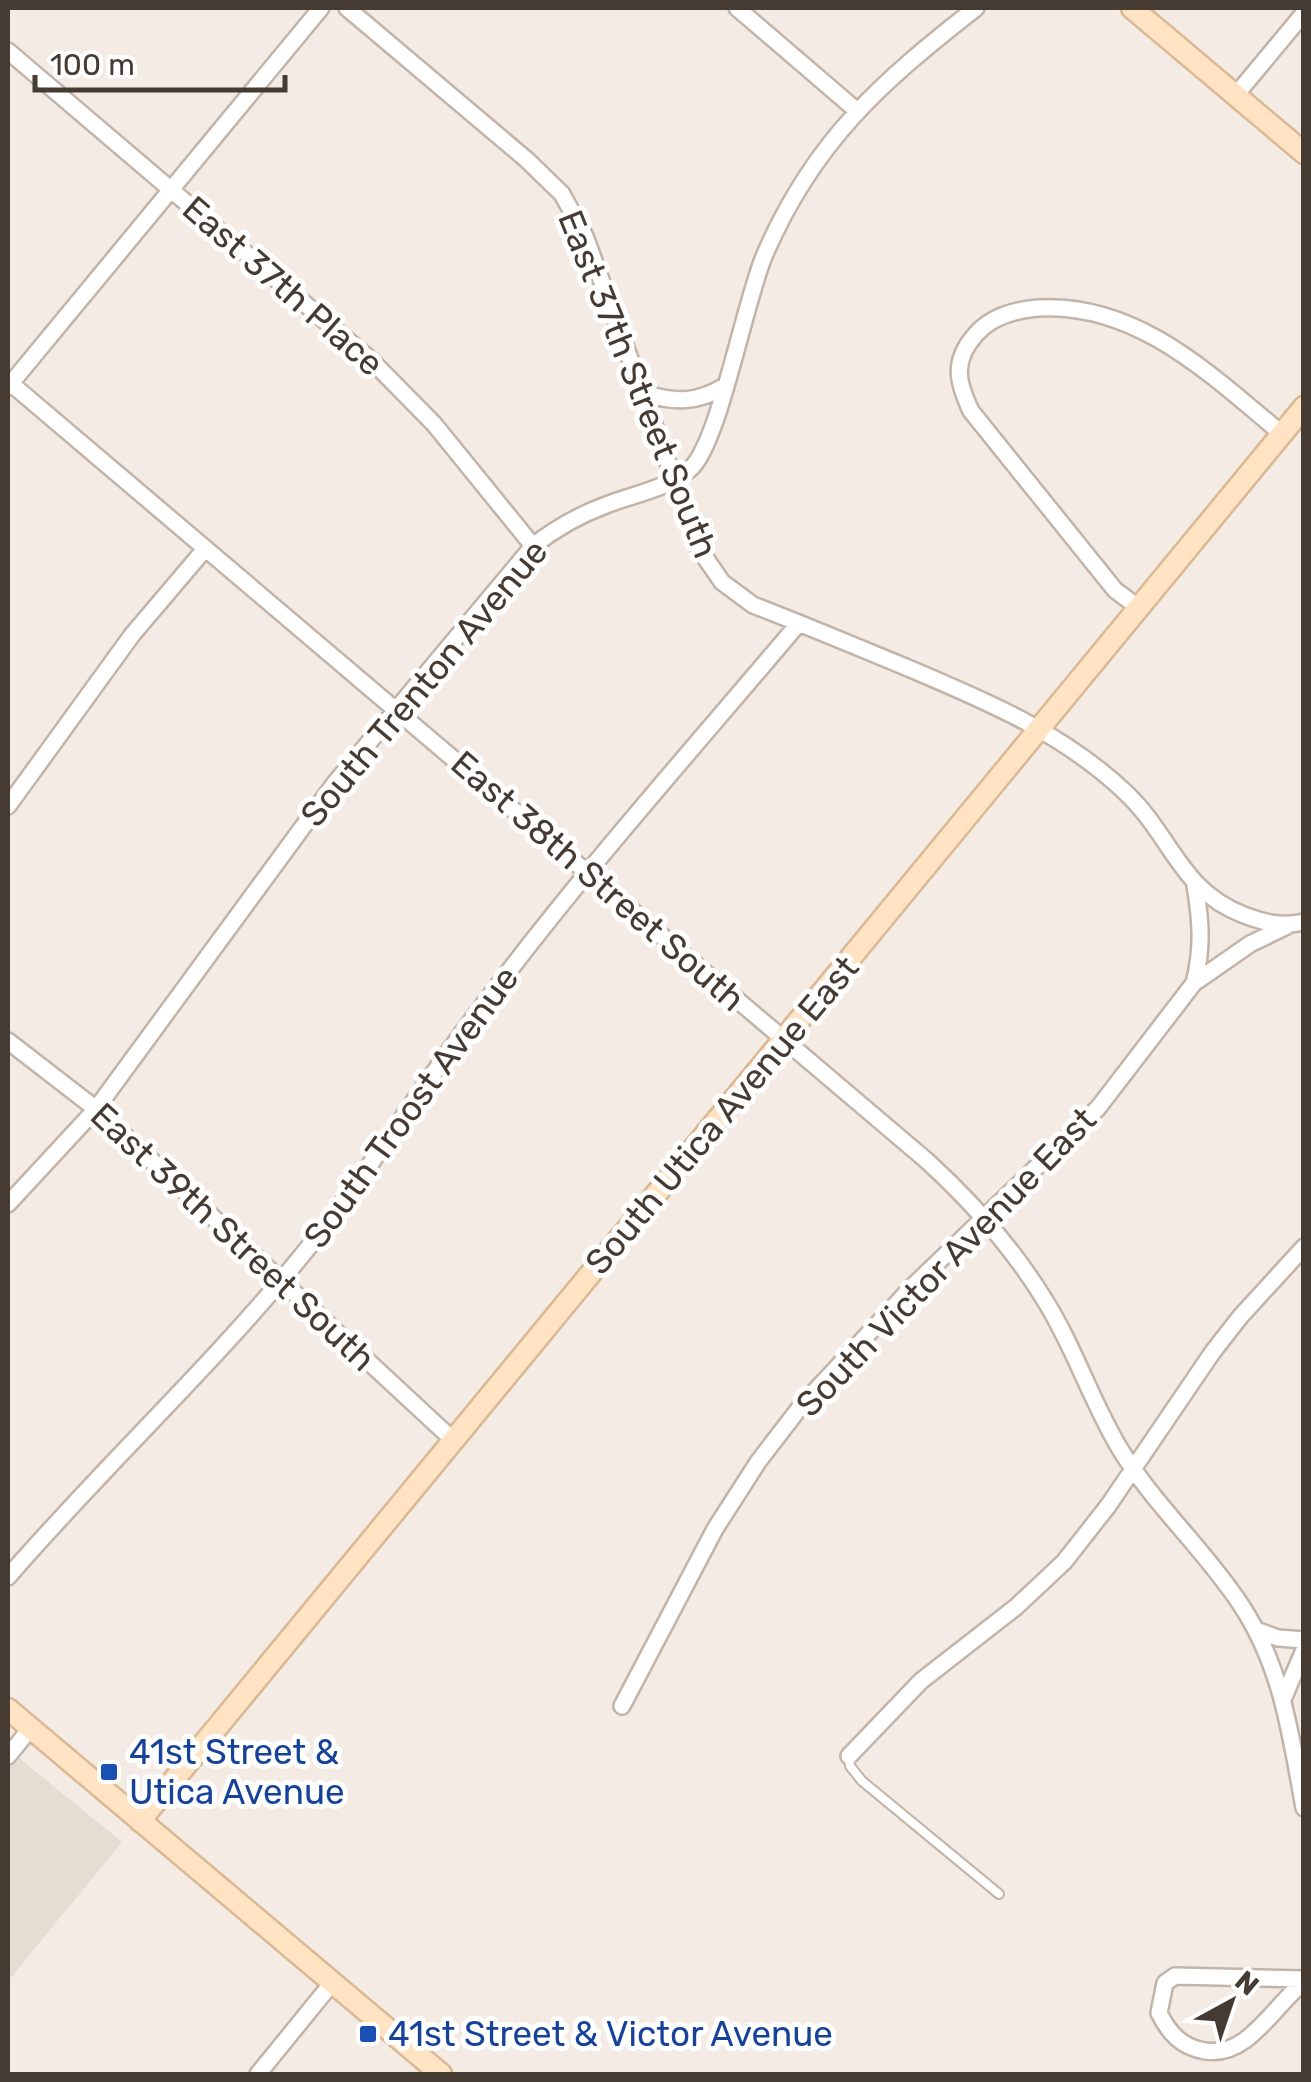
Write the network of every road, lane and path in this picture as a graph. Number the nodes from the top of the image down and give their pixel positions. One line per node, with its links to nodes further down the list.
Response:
1 (321, 8): 11 (street)
2 (347, 8): 14 (street, East 37th Street South)
3 (736, 8): 9 (street)
4 (976, 8): 9 (street, South Trenton Avenue)
5 (1132, 8): 8 (street)
6 (1304, 14): 8 (street)
7 (8, 51): 11 (street, East 37th Place)
8 (1235, 96): 10 (street)
9 (856, 110): 13 (street, South Trenton Avenue)
10 (1304, 153)
11 (172, 191): 12 (street); 18 (street, East 37th Place)
12 (8, 384): 19 (street, East 38th Street South)
13 (724, 386): 14 (street); 17 (street, South Trenton Avenue)
14 (644, 393): 17 (street, East 37th Street South)
15 (1304, 407): 16 (street, South Utica Avenue East)
16 (1282, 434): 20 (street, South Utica Avenue East); 20 (street)
17 (672, 480): 18 (street, South Trenton Avenue); 21 (street, East 37th Street South)
18 (533, 546): 22 (street, South Trenton Avenue)
19 (205, 549): 22 (street, East 38th Street South); 24 (street)
20 (1138, 608): 23 (street, South Utica Avenue East)
21 (799, 623): 23 (street, East 37th Street South); 25 (street, South Troost Avenue)
22 (397, 708): 25 (street, East 38th Street South); 31 (street, South Trenton Avenue)
23 (1039, 728): 26 (street, East 37th Street South); 29 (street, South Utica Avenue East)
24 (8, 806)
25 (589, 873): 29 (street, East 38th Street South); 35 (street, South Troost Avenue)
26 (1195, 886): 27 (street, East 37th Street South); 28 (street, South Victor Avenue East)
27 (1295, 924): 28 (street, South Victor Avenue East)
28 (1194, 983): 33 (street, South Victor Avenue East)
29 (785, 1040): 33 (street, East 38th Street South); 36 (street, South Utica Avenue East)
30 (8, 1041): 31 (street, East 39th Street South)
31 (96, 1109): 32 (street, South Trenton Avenue); 35 (street, East 39th Street South)
32 (8, 1204)
33 (984, 1219): 37 (street, East 38th Street South); 43 (street, South Victor Avenue East)
34 (1304, 1247): 37 (street)
35 (282, 1280): 36 (street, East 39th Street South); 38 (street, South Troost Avenue)
36 (453, 1440): 49 (street, South Utica Avenue East)
37 (1133, 1470): 39 (street, East 38th Street South); 47 (street)
38 (8, 1577)
39 (1256, 1630): 40 (street); 42 (street, East 38th Street South)
40 (1304, 1640)
41 (1304, 1650): 42 (street)
42 (1284, 1698): 48 (street, East 38th Street South)
43 (622, 1706)
44 (8, 1709): 45 (street)
45 (30, 1728): 46 (street); 49 (street)
46 (8, 1756)
47 (849, 1756): 50 (lane)
48 (1304, 1808)
49 (140, 1821): 52 (street)
50 (999, 1894)
51 (1304, 1980): 51 (street)
52 (332, 1983): 53 (street); 54 (street)
53 (258, 2074)
54 (441, 2074)

